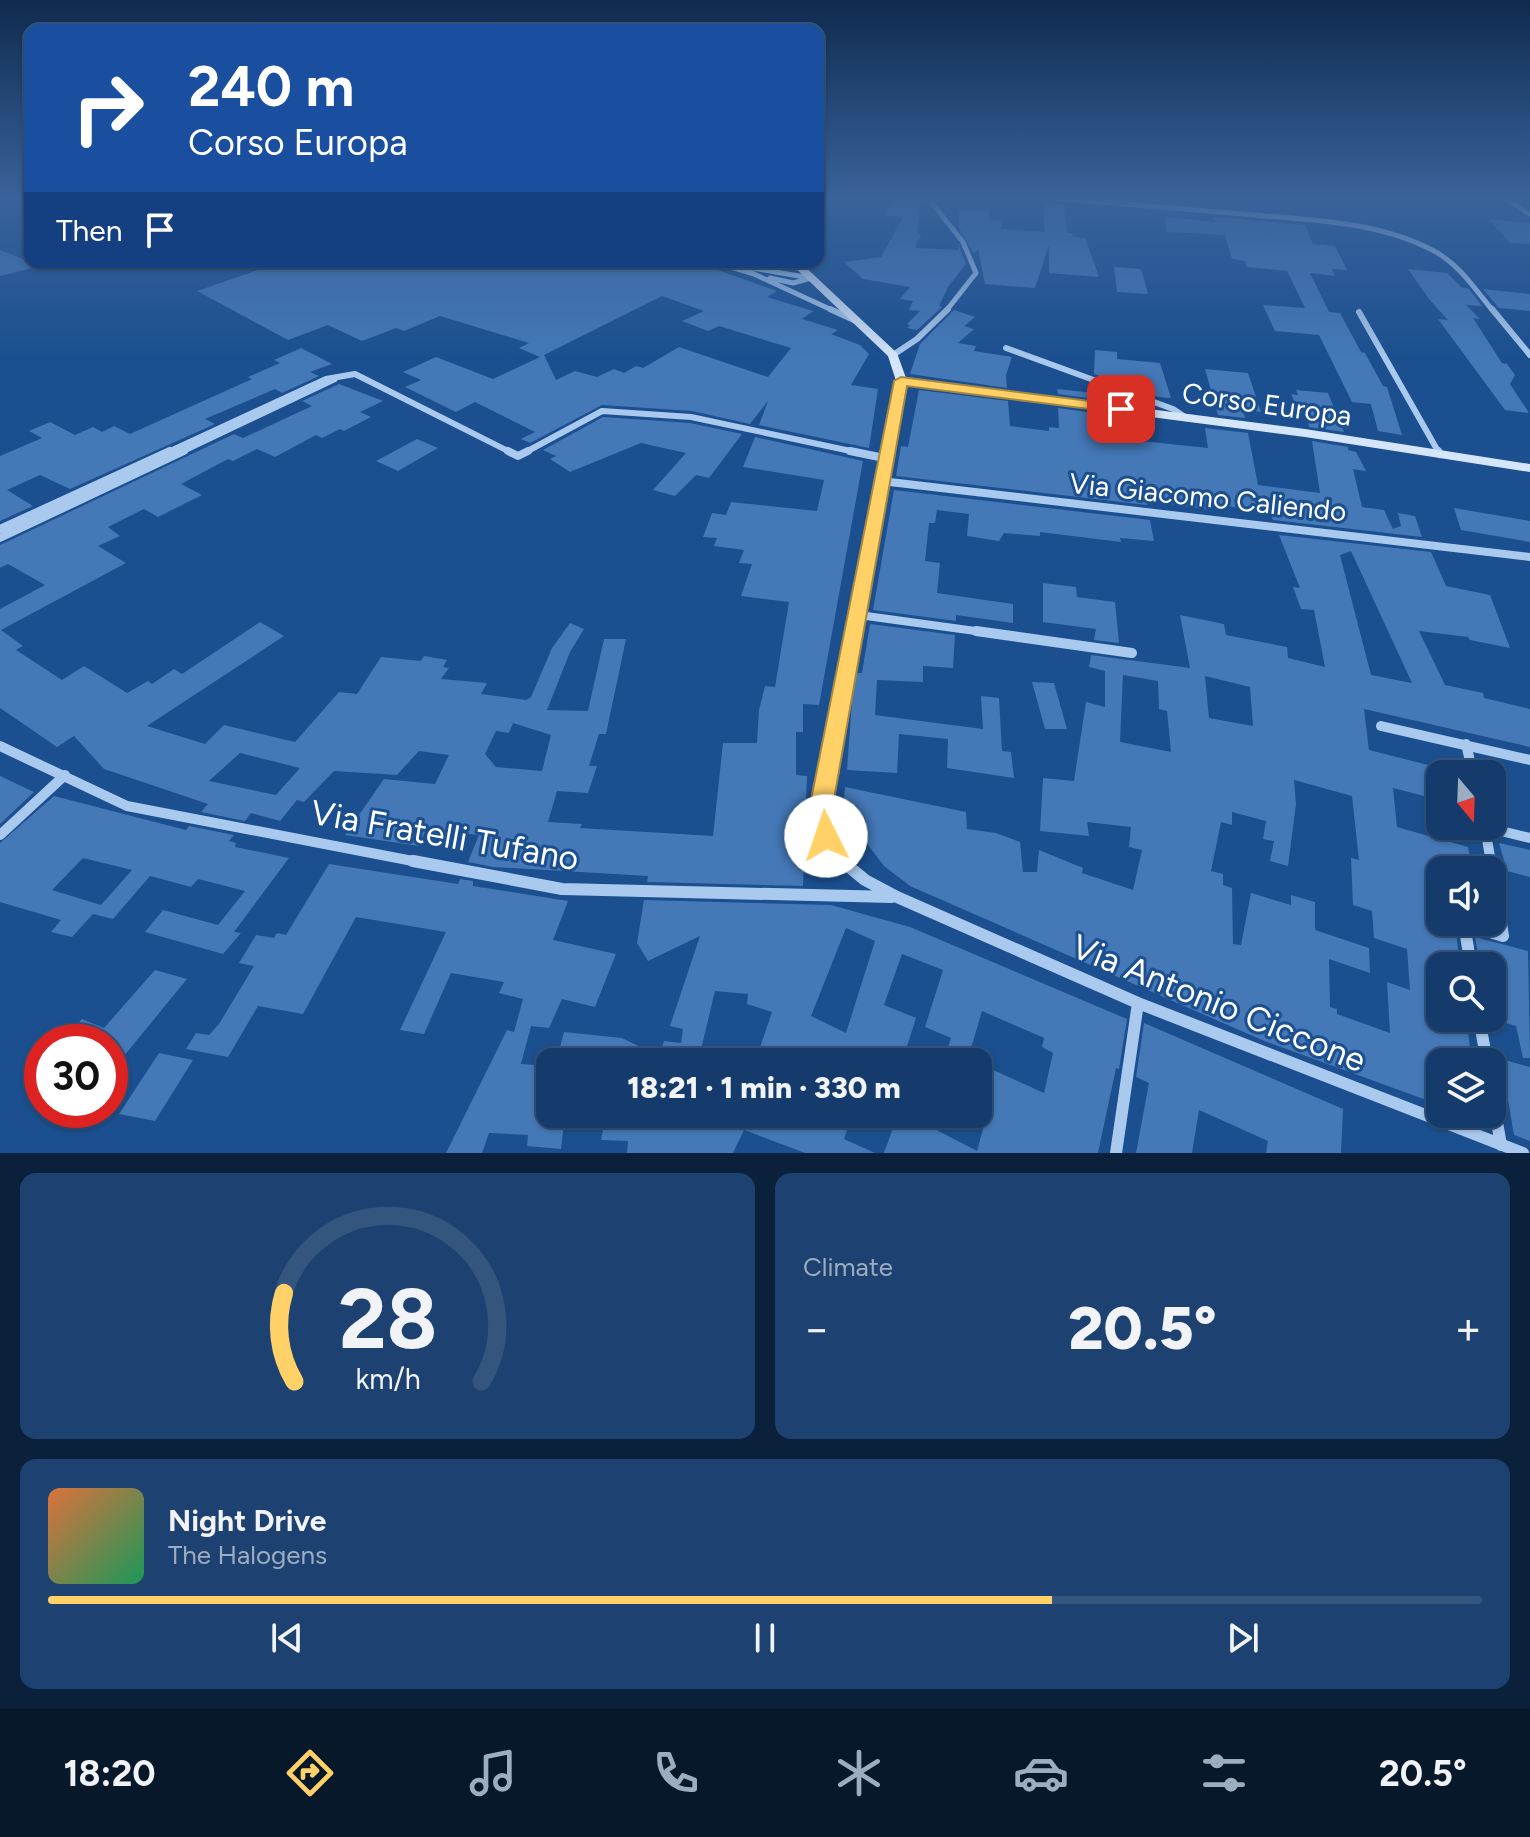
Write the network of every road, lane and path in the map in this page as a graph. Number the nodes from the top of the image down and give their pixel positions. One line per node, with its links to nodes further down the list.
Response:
1 (967, 252): 11 (street)
2 (1435, 252): 12 (street)
3 (734, 268): 6 (street)
4 (753, 268): 7 (street)
5 (800, 268): 7 (main road)
6 (754, 274): 7 (street); 9 (street)
7 (811, 278): 9 (main road)
8 (1359, 312): 16 (street)
9 (856, 321): 11 (main road)
10 (1006, 348): 15 (street)
11 (893, 355): 14 (main road)
12 (1530, 355)
13 (337, 377): 17 (street); 20 (street); 21 (street)
14 (901, 381): 15 (main road, Corso Europa); 17 (street, Via Antonio Ciccone)
15 (1185, 417): 16 (main road, Corso Europa)
16 (1440, 454): 18 (main road, Corso Europa)
17 (884, 458): 19 (street, Via Antonio Ciccone)
18 (1530, 468)
19 (881, 481): 22 (street, Via Giacomo Caliendo); 23 (street, Via Antonio Ciccone)
20 (0, 529)
21 (0, 538)
22 (1530, 557)
23 (859, 615): 24 (street); 35 (street, Via Antonio Ciccone)
24 (1132, 653)
25 (1381, 726): 26 (street)
26 (1466, 744): 28 (street); 29 (street)
27 (0, 746): 30 (street, Via Fratelli Tufano)
28 (1470, 760)
29 (1530, 760)
30 (65, 775): 32 (street); 35 (street, Via Fratelli Tufano)
31 (1506, 832): 33 (street)
32 (0, 835)
33 (1530, 838)
34 (1487, 840): 36 (street)
35 (897, 897): 37 (street, Via Antonio Ciccone)
36 (1469, 952)
37 (1138, 1003): 39 (street, Via Antonio Ciccone); 40 (street)
38 (1498, 1128): 39 (street)
39 (1501, 1145): 41 (street, Via Antonio Ciccone)
40 (1116, 1153)
41 (1523, 1153)

